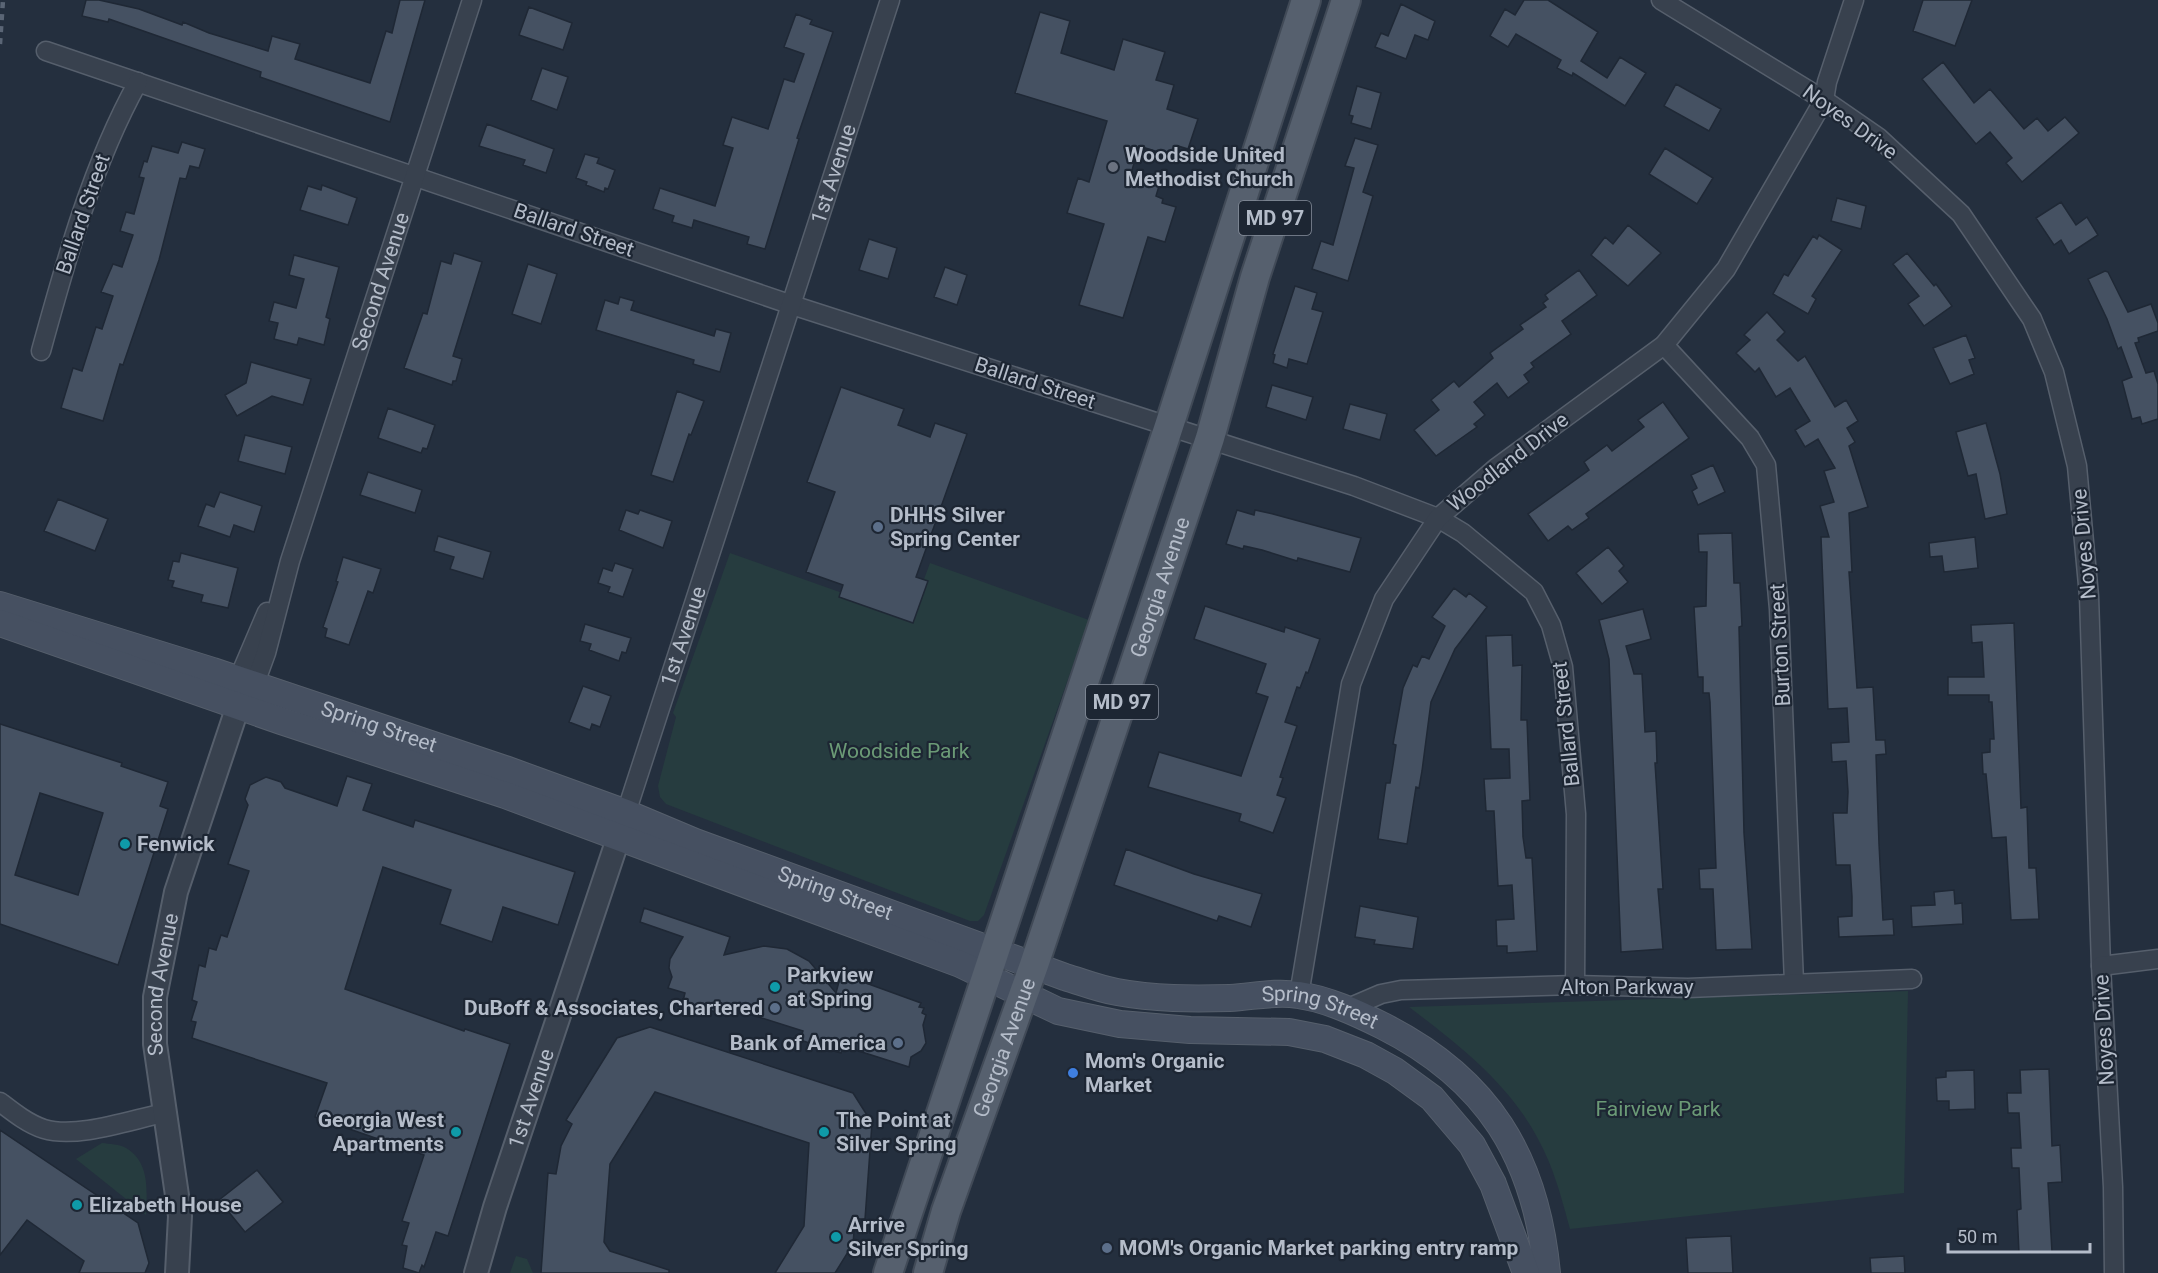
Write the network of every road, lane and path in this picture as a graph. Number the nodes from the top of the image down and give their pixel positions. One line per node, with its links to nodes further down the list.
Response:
1 (472, 0): 10 (street, Second Avenue)
2 (890, 0): 11 (street, 1st Avenue)
3 (1306, 0): 14 (main road, Georgia Avenue / MD 97)
4 (1346, 0): 15 (main road, Georgia Avenue / MD 97)
5 (1661, 0): 9 (street, Noyes Drive)
6 (1854, 0): 9 (street, Woodland Drive)
7 (46, 51): 8 (street, Ballard Street)
8 (138, 82): 10 (street, Ballard Street); 13 (street, Ballard Street)
9 (1824, 100): 12 (street, Woodland Drive); 26 (street, Noyes Drive)
10 (415, 177): 11 (street, Ballard Street); 19 (street, Second Avenue)
11 (792, 305): 14 (street, Ballard Street); 21 (street, 1st Avenue)
12 (1664, 345): 16 (street, Woodland Drive); 28 (street, Burton Street)
13 (41, 351)
14 (1169, 426): 15 (street, Ballard Street); 24 (main road, Georgia Avenue / MD 97)
15 (1210, 438): 16 (street, Ballard Street); 25 (main road, Georgia Avenue / MD 97)
16 (1438, 518): 29 (street, Ballard Street); 31 (street, Woodland Drive)
17 (0, 605): 19 (main road, Spring Street)
18 (0, 623): 20 (main road, Spring Street)
19 (246, 683): 20 (street, Second Avenue); 21 (main road, Spring Street)
20 (238, 706): 22 (main road, Spring Street); 34 (street, Second Avenue)
21 (626, 813): 22 (street, 1st Avenue); 24 (main road, Spring Street)
22 (618, 837): 24 (main road, Spring Street); 36 (street, 1st Avenue)
23 (2158, 959): 26 (street)
24 (990, 963): 25 (main road, Spring Street); 30 (main road, Spring Street); 37 (main road, Georgia Avenue / MD 97)
25 (1034, 965): 30 (main road, Georgia Avenue / MD 97); 31 (main road, Spring Street)
26 (2101, 966): 41 (street, Noyes Drive)
27 (1912, 979): 28 (street, Alton Parkway)
28 (1794, 982): 29 (street, Alton Parkway)
29 (1575, 985): 32 (street, Alton Parkway)
30 (1024, 993): 38 (main road, Georgia Avenue / MD 97); 39 (main road, Spring Street)
31 (1299, 995): 32 (main road, Spring Street)
32 (1346, 1009): 40 (main road, Spring Street)
33 (0, 1102): 34 (street)
34 (164, 1113): 35 (street, Second Avenue)
35 (177, 1273)
36 (476, 1273)
37 (888, 1273)
38 (928, 1273)
39 (1526, 1273)
40 (1547, 1273)
41 (2114, 1273)

